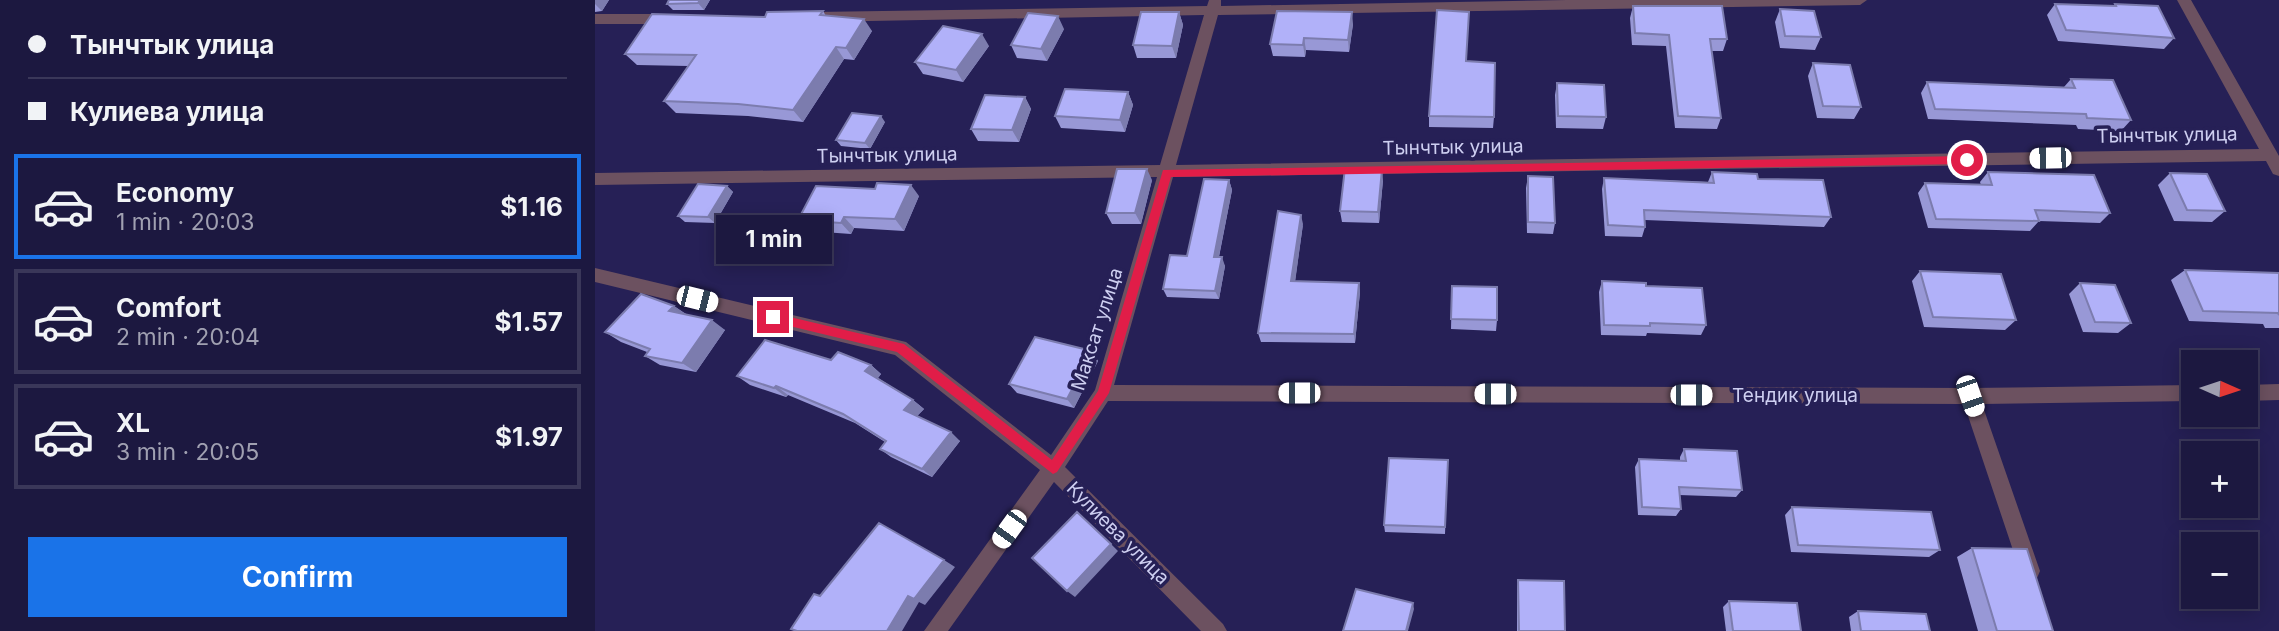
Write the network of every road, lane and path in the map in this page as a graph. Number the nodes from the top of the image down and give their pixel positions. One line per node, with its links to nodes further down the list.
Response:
1 (1860, 0): 3 (street)
2 (2184, 0): 7 (street)
3 (1213, 6): 4 (street); 9 (street, Максат улица)
4 (793, 17)
5 (595, 19): 6 (street)
6 (682, 19)
7 (2270, 155): 8 (street); 9 (street, Тынчтык улица)
8 (2279, 170)
9 (1167, 173): 10 (street, Тынчтык улица); 13 (street, Максат улица)
10 (595, 179)
11 (595, 275): 17 (street, Кулиева улица)
12 (2279, 392): 15 (street)
13 (1103, 393): 16 (street, Тендик улица); 17 (street, Максат улица)
14 (2181, 393): 16 (street, Тендик улица)
15 (2258, 393)
16 (1970, 396): 18 (street)
17 (1053, 468): 19 (street, Максат улица); 20 (street, Кулиева улица)
18 (2037, 592)
19 (935, 631)
20 (1216, 631)

